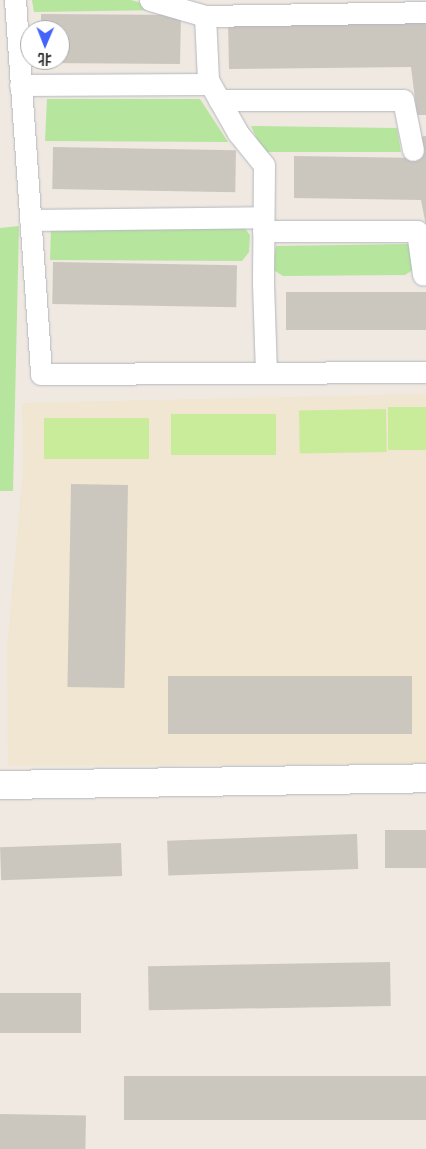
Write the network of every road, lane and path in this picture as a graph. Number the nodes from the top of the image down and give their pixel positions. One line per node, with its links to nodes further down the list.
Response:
1 (15, 0): 6 (street)
2 (150, 0): 5 (street)
3 (237, 8): 4 (street); 5 (street)
4 (426, 12)
5 (205, 16): 7 (street)
6 (20, 85): 7 (street); 9 (street)
7 (215, 92): 8 (street); 10 (street)
8 (416, 137)
9 (30, 220): 10 (street); 13 (street)
10 (263, 224): 11 (street); 13 (street)
11 (423, 261)
12 (426, 372): 13 (street)
13 (266, 373)
14 (426, 778): 15 (street)
15 (0, 785)
16 (426, 796): 17 (street)
17 (0, 802)

